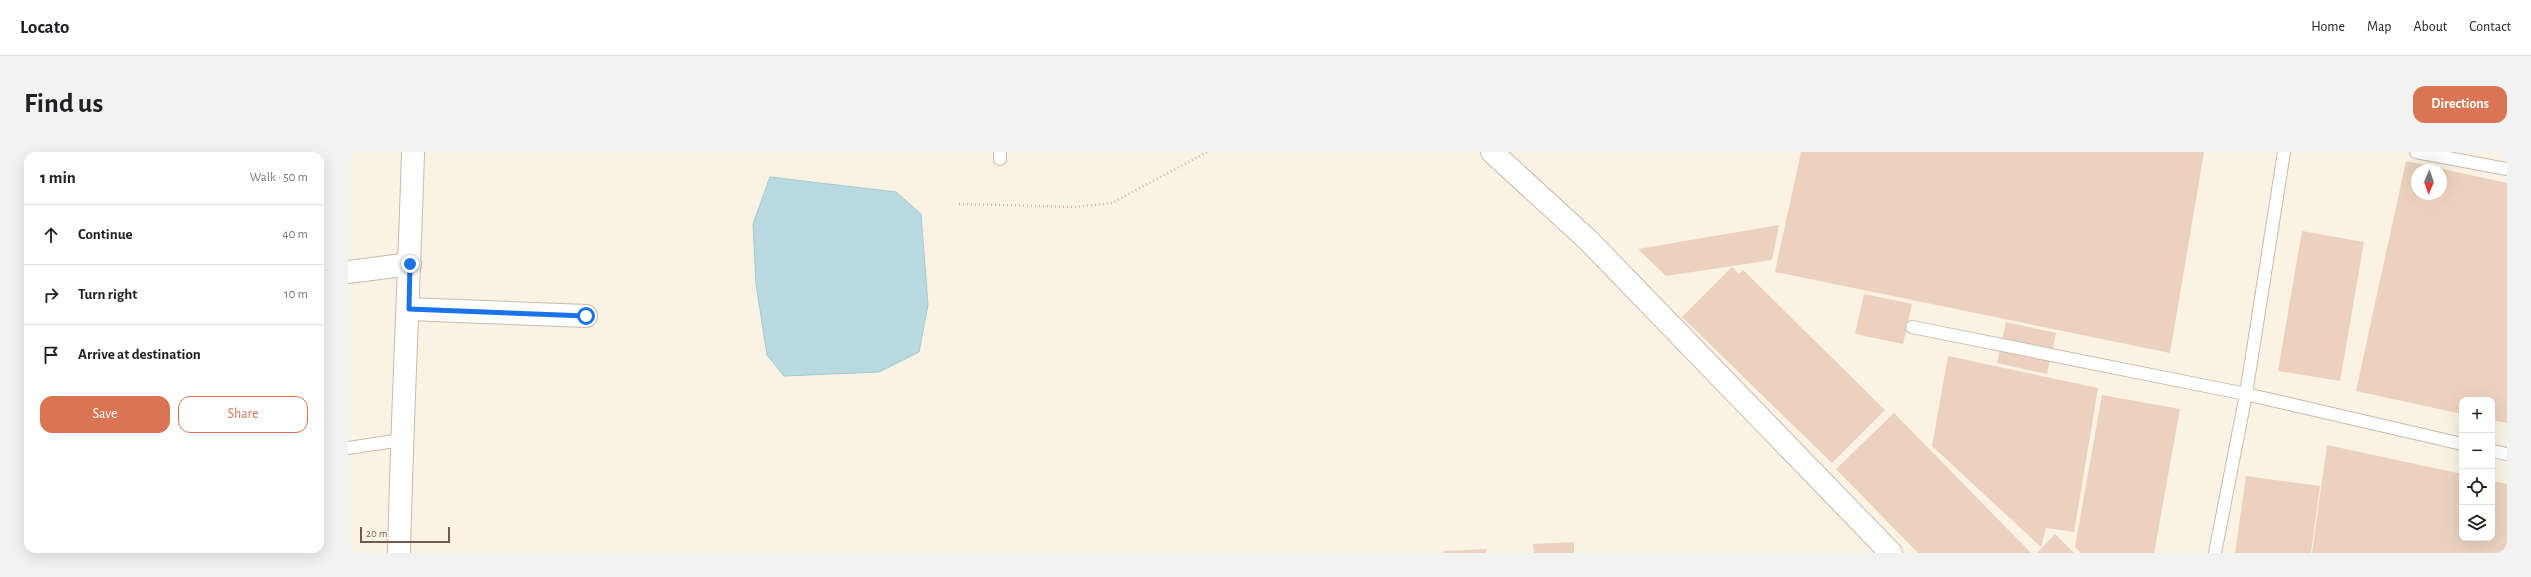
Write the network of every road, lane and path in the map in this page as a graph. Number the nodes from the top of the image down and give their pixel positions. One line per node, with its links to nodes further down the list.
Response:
1 (413, 152): 8 (street)
2 (1207, 152): 7 (path)
3 (1492, 152): 20 (street)
4 (2284, 152): 13 (lane)
5 (2416, 152): 6 (lane)
6 (2507, 169)
7 (959, 204)
8 (410, 264): 9 (street); 10 (street)
9 (348, 272)
10 (409, 309): 11 (street); 14 (street)
11 (586, 316)
12 (1912, 327): 13 (lane)
13 (2246, 394): 15 (lane); 21 (lane)
14 (401, 440): 16 (lane); 19 (street)
15 (2459, 443)
16 (348, 448)
17 (2495, 452): 18 (lane)
18 (2507, 454)
19 (400, 553)
20 (1891, 553)
21 (2215, 553)

